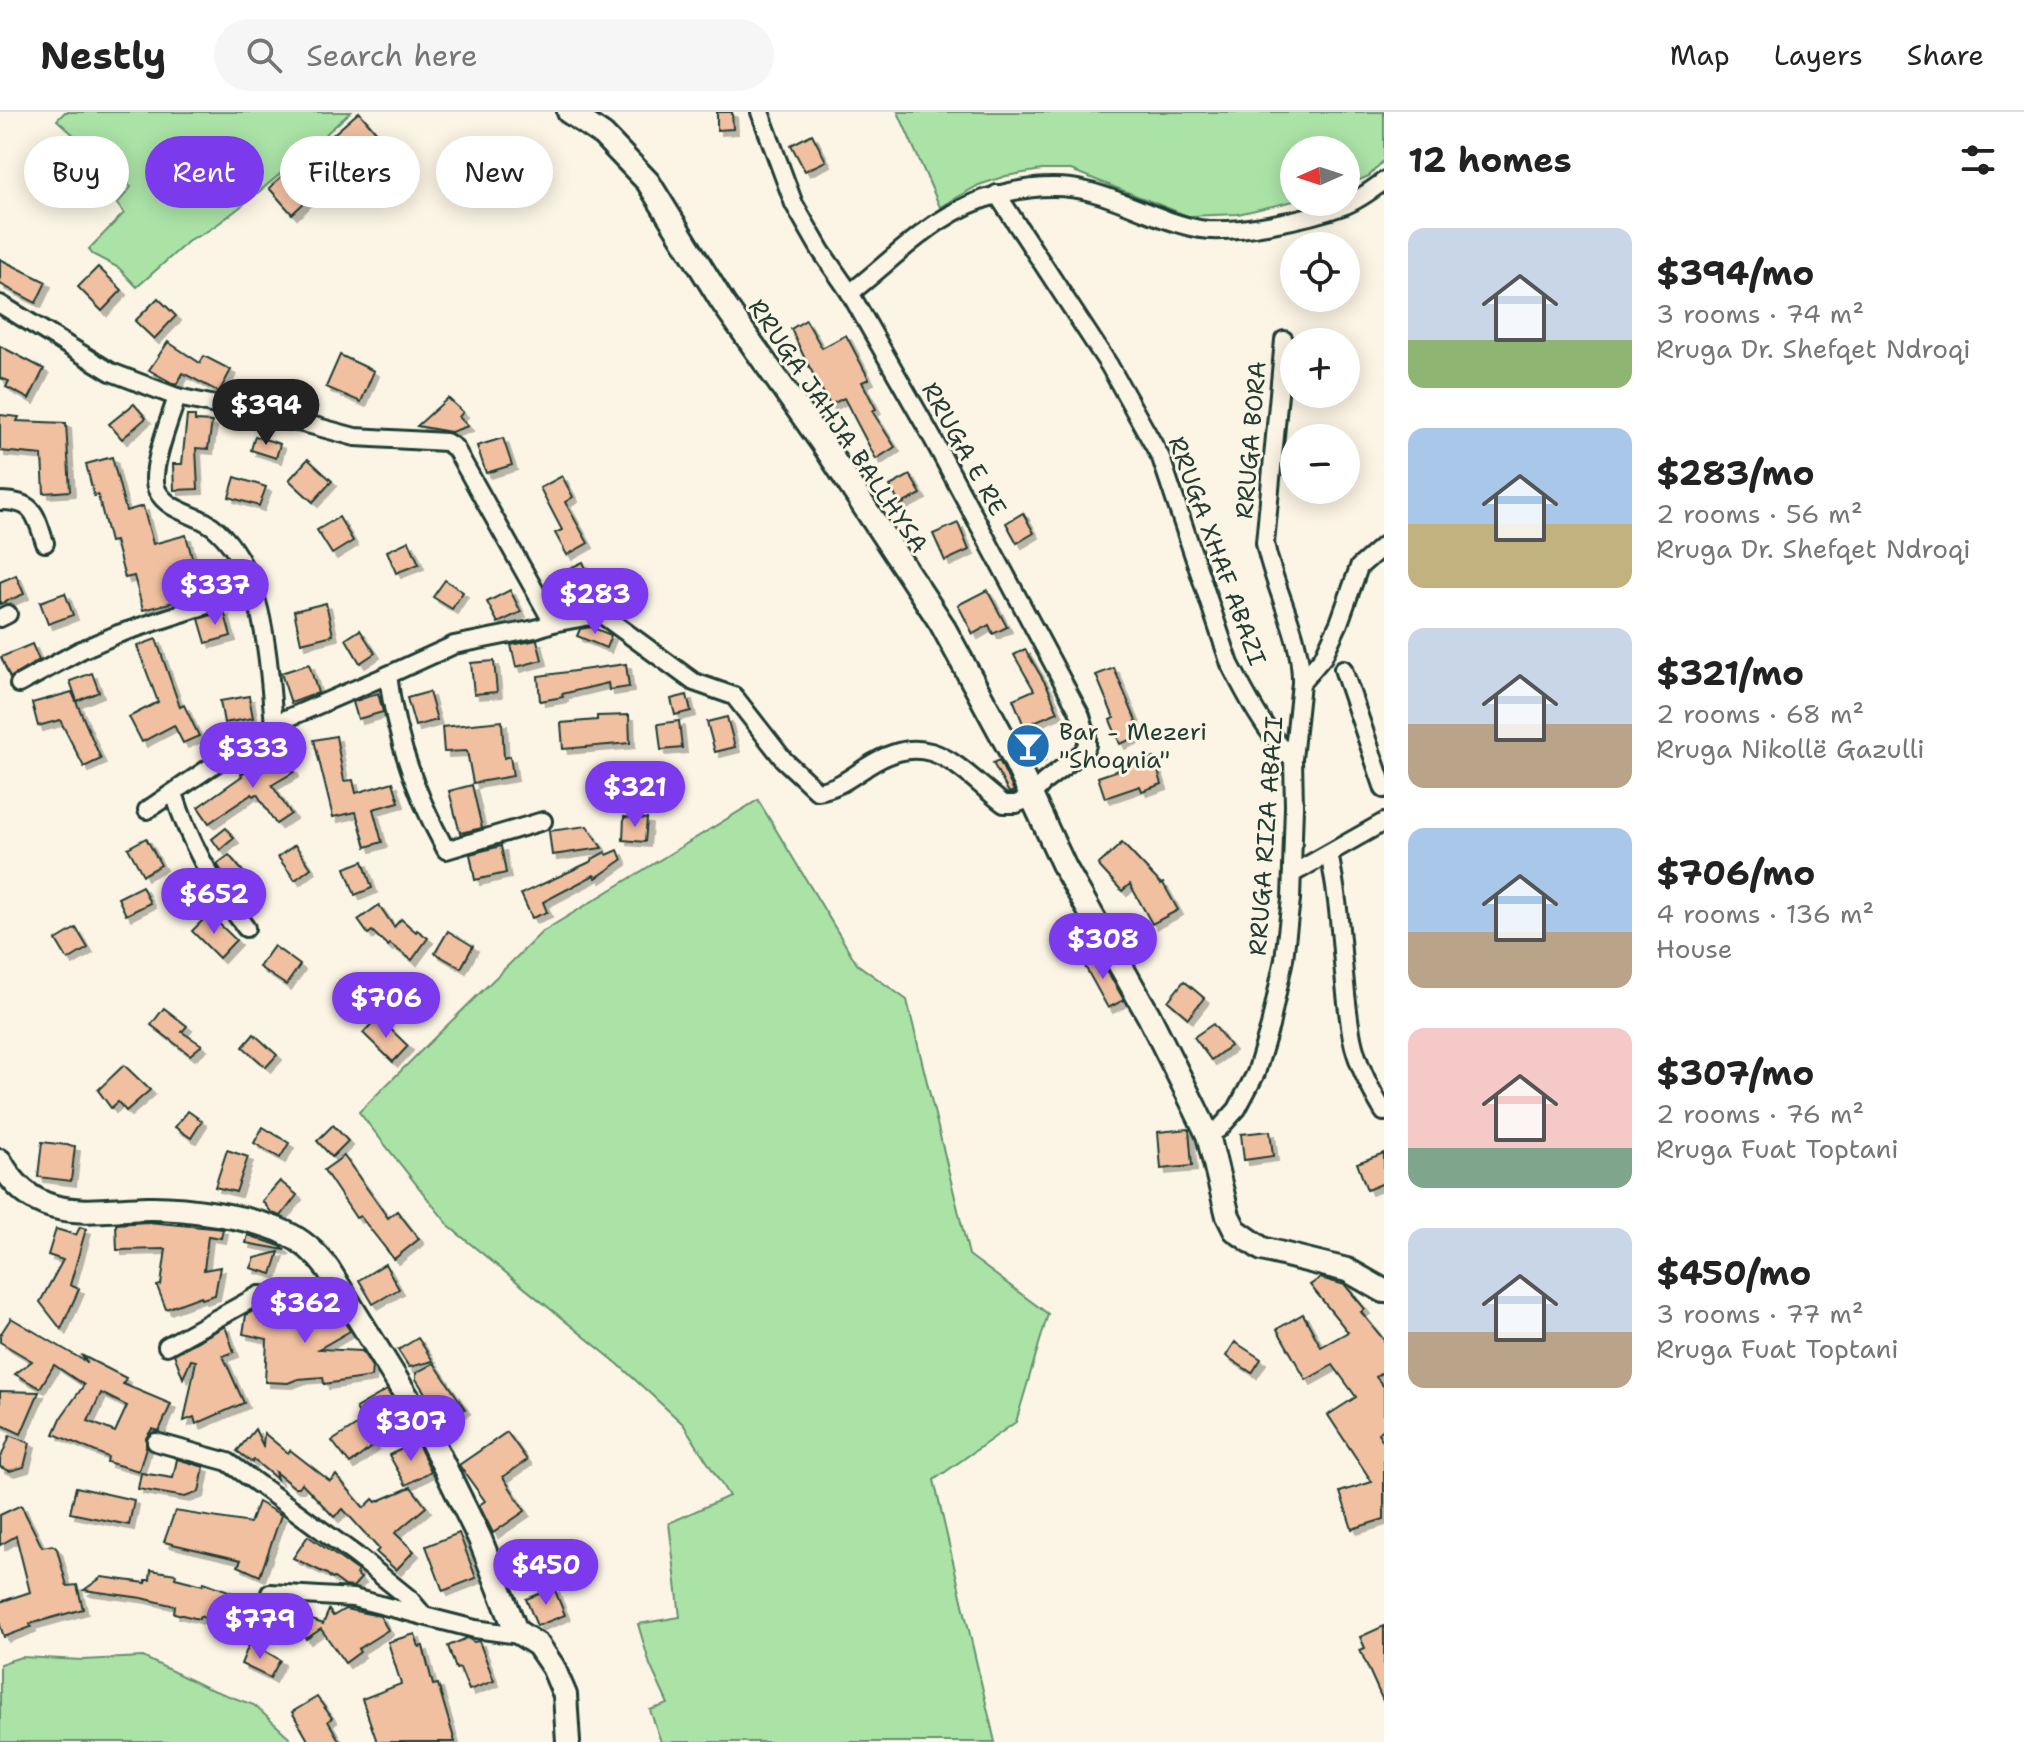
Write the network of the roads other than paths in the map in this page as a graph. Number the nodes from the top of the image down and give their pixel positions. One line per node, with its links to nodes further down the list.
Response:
1 (569, 112): 22 (main road, RRUGA JAHJA BALLHYSA)
2 (760, 112): 5 (street, RRUGA E RE)
3 (1384, 181): 4 (street)
4 (997, 194): 5 (street); 19 (street, RRUGA XHAF ABAZI)
5 (850, 293): 22 (street, RRUGA E RE)
6 (0, 304): 8 (street)
7 (1280, 383): 16 (street, RRUGA BORA)
8 (177, 397): 12 (street); 13 (street)
9 (0, 501): 10 (street)
10 (45, 543)
11 (1384, 545): 16 (street)
12 (253, 590): 17 (street); 18 (street)
13 (553, 623): 15 (street); 22 (street)
14 (1343, 669): 20 (street)
15 (388, 675): 18 (street); 24 (street)
16 (1301, 683): 19 (street, RRUGA RIZA ABAZI)
17 (19, 684)
18 (274, 724): 21 (street)
19 (1293, 759): 27 (street, RRUGA RIZA ABAZI)
20 (1384, 789)
21 (174, 793): 23 (street); 28 (street)
22 (1033, 795): 30 (main road, RRUGA JAHJA BALLHYSA)
23 (147, 810)
24 (543, 821)
25 (1384, 822): 26 (street)
26 (1329, 854): 27 (street); 29 (street)
27 (1292, 874): 30 (street, RRUGA RIZA ABAZI)
28 (246, 928)
29 (1384, 1112)
30 (1208, 1135): 32 (main road, RRUGA JAHJA BALLHYSA)
31 (0, 1161): 33 (main road)
32 (1384, 1291)
33 (345, 1296): 34 (street); 38 (main road)
34 (167, 1346)
35 (156, 1442): 37 (street)
36 (270, 1593): 37 (street)
37 (424, 1616): 38 (street)
38 (519, 1635): 39 (main road)
39 (568, 1742)

